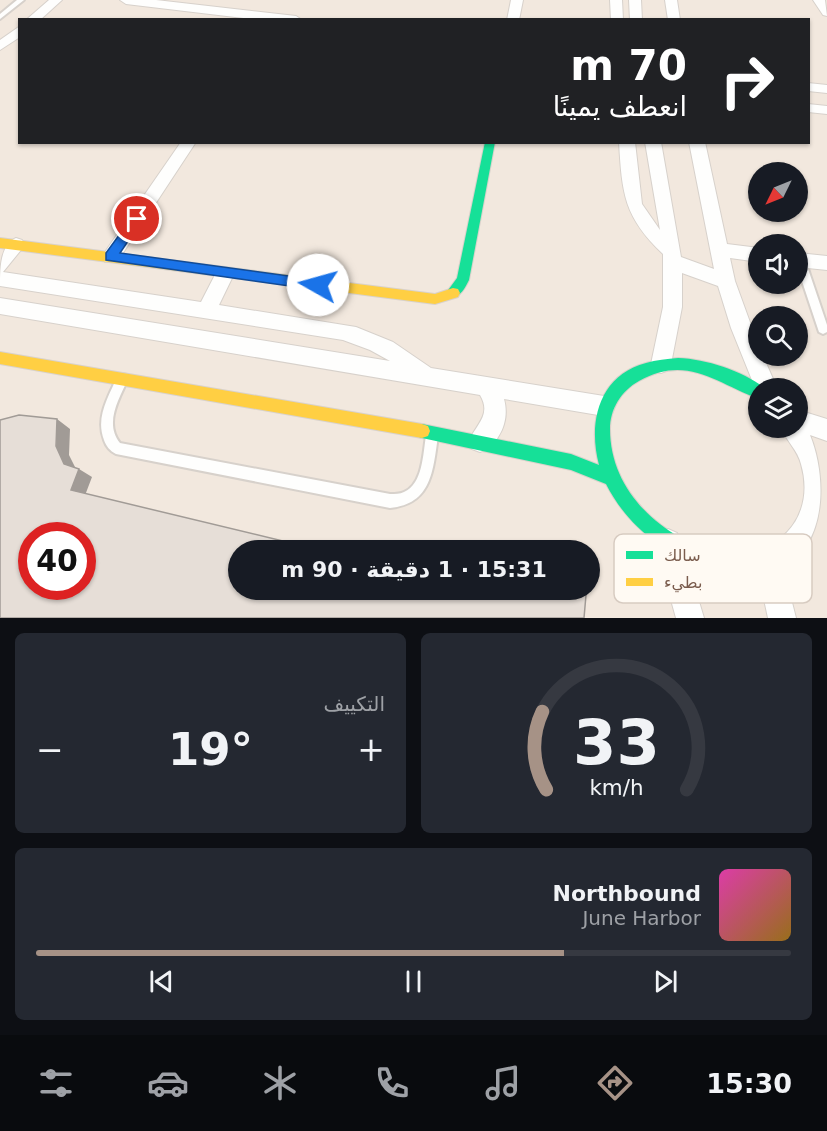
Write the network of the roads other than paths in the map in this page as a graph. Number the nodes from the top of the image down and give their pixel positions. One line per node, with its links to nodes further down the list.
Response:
1 (21, 0): 11 (lane)
2 (56, 0): 12 (street)
3 (126, 0): 10 (street)
4 (517, 0): 13 (street)
5 (615, 0): 14 (street)
6 (634, 0): 15 (street)
7 (670, 0): 16 (street)
8 (819, 0): 9 (street)
9 (827, 12)
10 (277, 15)
11 (0, 17)
12 (34, 18)
13 (513, 18)
14 (617, 18)
15 (636, 18)
16 (674, 18)
17 (18, 32): 18 (street)
18 (0, 46)
19 (810, 87): 20 (street)
20 (827, 88)
21 (810, 108): 22 (street)
22 (827, 110)
23 (188, 144): 31 (street)
24 (490, 144): 36 (street)
25 (627, 144): 32 (street)
26 (653, 144): 32 (street)
27 (697, 144): 29 (street)
28 (8, 244): 31 (street); 35 (street)
29 (720, 250): 30 (street); 38 (street)
30 (748, 254)
31 (111, 257): 36 (street)
32 (673, 257): 38 (street); 44 (street)
33 (808, 261): 34 (street)
34 (827, 263)
35 (0, 266)
36 (225, 274): 41 (street)
37 (0, 279): 41 (street)
38 (726, 280): 46 (street)
39 (808, 286): 42 (lane)
40 (0, 306): 45 (street)
41 (207, 310): 45 (street)
42 (823, 329)
43 (0, 358): 47 (street)
44 (661, 364): 48 (street); 50 (street)
45 (426, 376): 49 (street)
46 (762, 378)
47 (122, 379): 53 (street); 53 (lane)
48 (748, 384)
49 (485, 386): 50 (street); 55 (street)
50 (604, 406): 56 (street)
51 (808, 423): 52 (street)
52 (827, 430)
53 (433, 432): 55 (street)
54 (798, 438): 57 (street)
55 (480, 441): 56 (street)
56 (610, 478): 58 (street)
57 (819, 527)
58 (659, 534)
59 (686, 603): 61 (street)
60 (778, 603): 62 (street)
61 (690, 618)
62 (782, 618)

